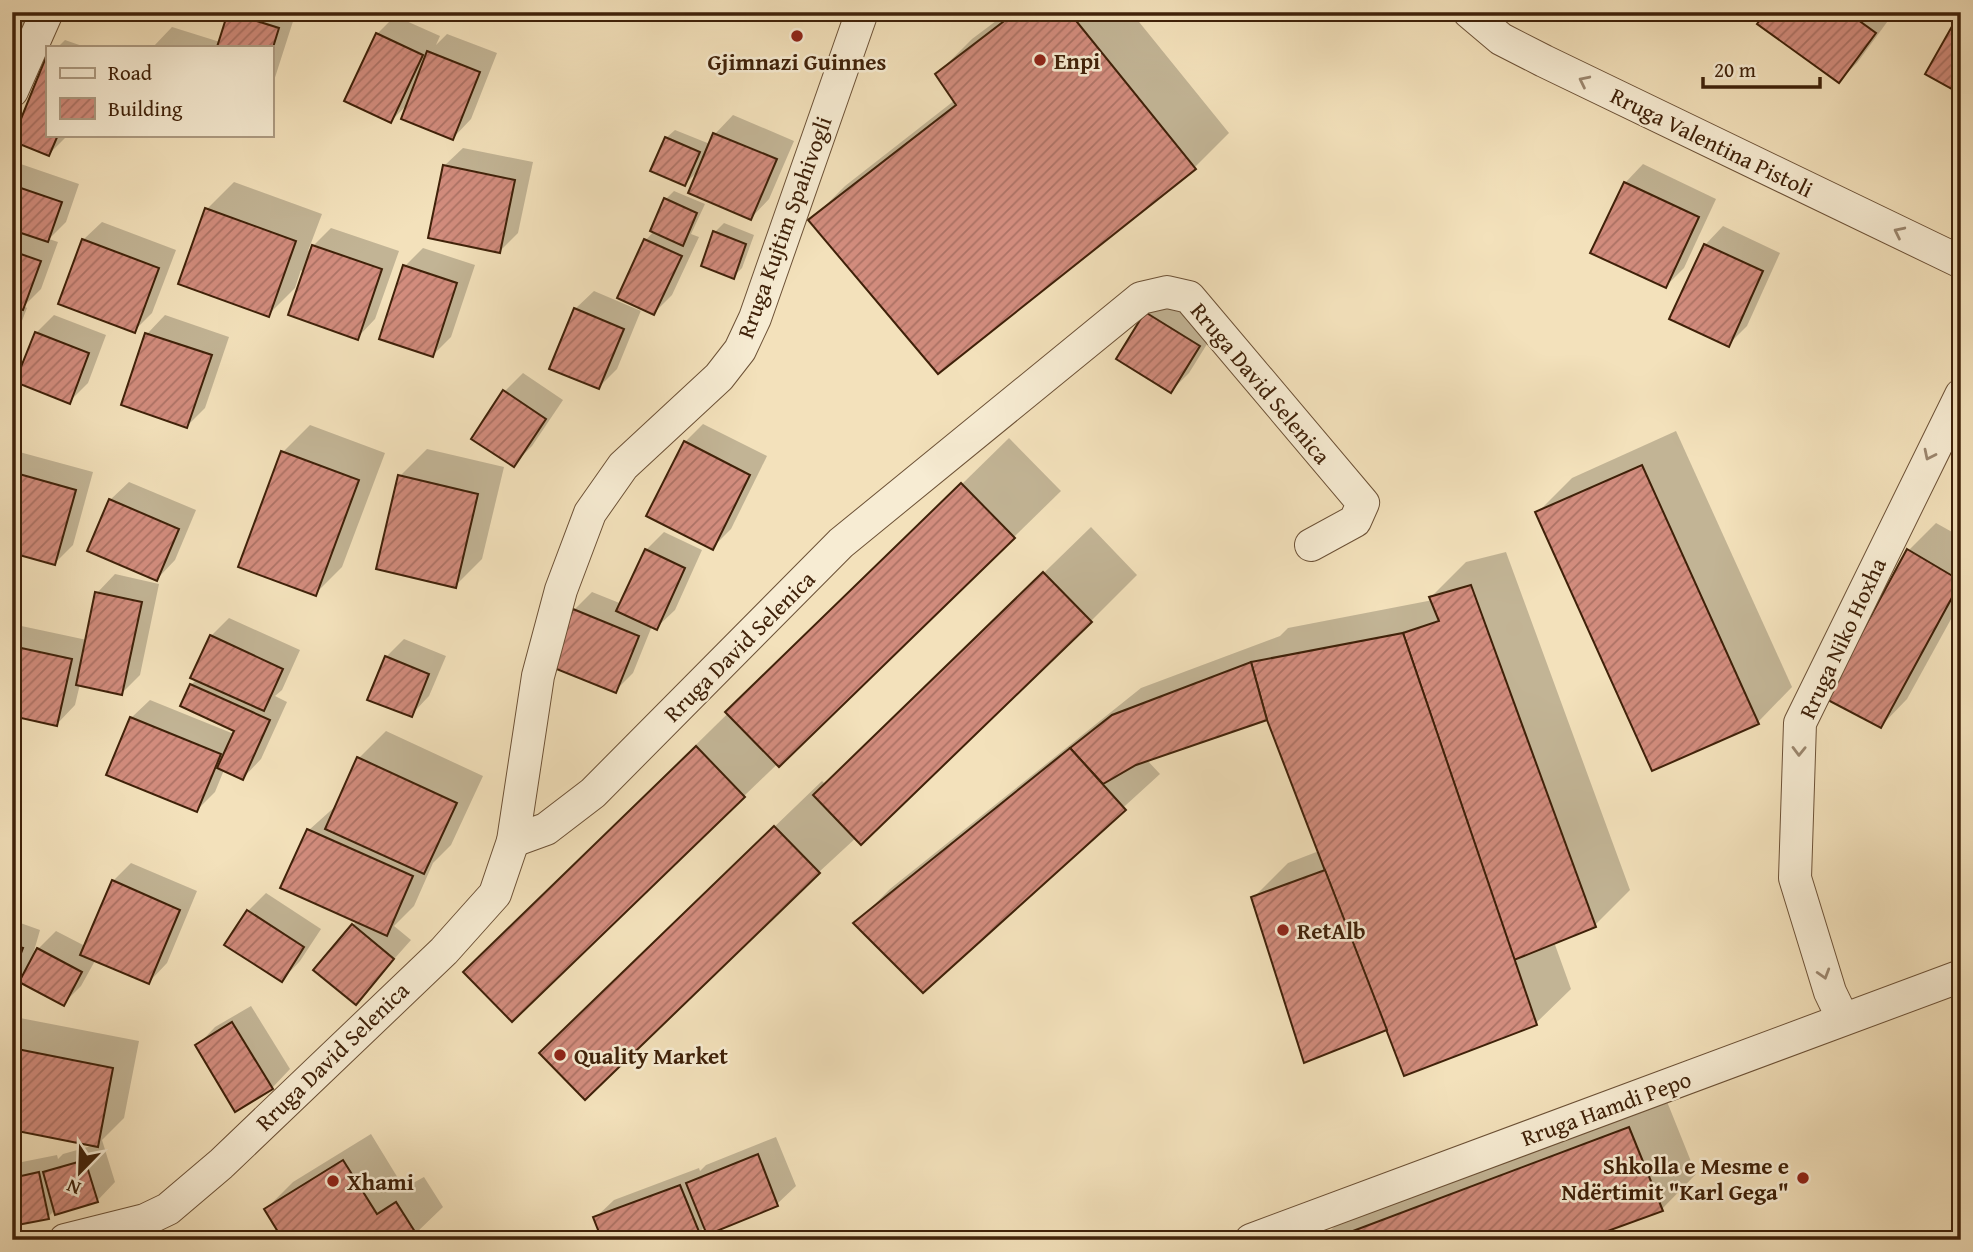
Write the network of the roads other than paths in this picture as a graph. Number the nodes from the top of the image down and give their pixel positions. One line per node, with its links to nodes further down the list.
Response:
1 (47, 12): 4 (street)
2 (862, 12): 8 (street, Rruga Kujtim Spahivogli)
3 (1469, 12): 5 (street, Rruga Valentina Pistoli, one-way to 3)
4 (12, 91)
5 (1961, 262)
6 (1961, 395): 10 (street, Rruga Niko Hoxha, one-way to 10)
7 (1311, 545): 8 (street, Rruga David Selenica)
8 (513, 841): 11 (street, Rruga David Selenica)
9 (1961, 976): 10 (street, Rruga Hamdi Pepo)
10 (1843, 1018): 12 (street, Rruga Hamdi Pepo)
11 (65, 1240)
12 (1251, 1240)

